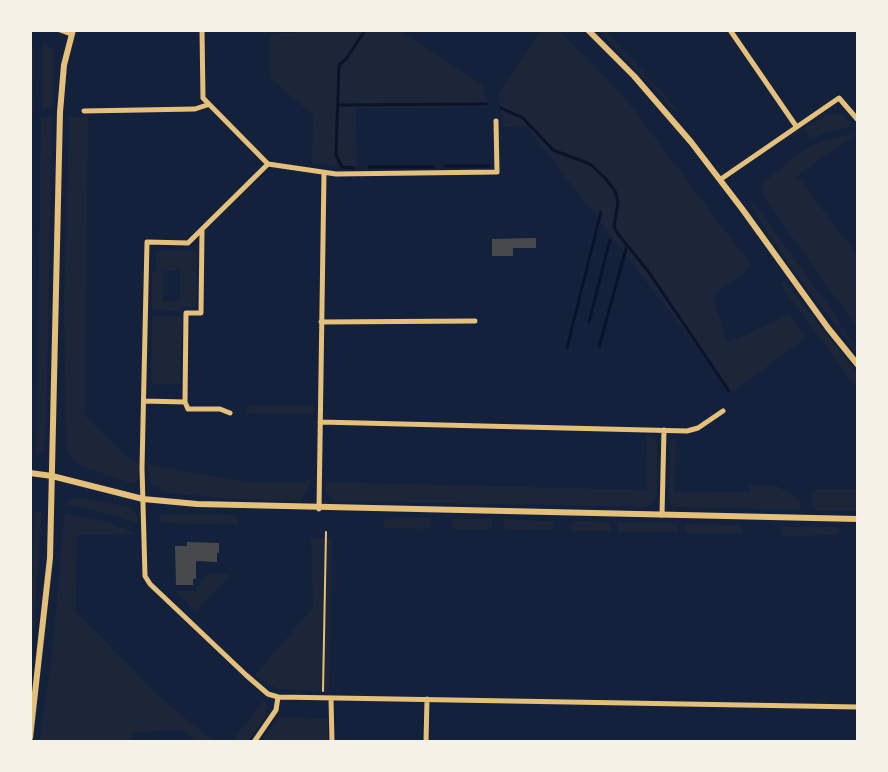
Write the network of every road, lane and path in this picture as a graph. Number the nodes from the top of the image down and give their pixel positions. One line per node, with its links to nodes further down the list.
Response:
1 (60, 30): 5 (street)
2 (202, 30): 6 (street)
3 (588, 30): 13 (street)
4 (730, 30): 10 (street)
5 (72, 32): 25 (street)
6 (207, 105): 7 (street); 11 (street)
7 (84, 111)
8 (858, 120): 10 (street)
9 (496, 121): 12 (street)
10 (796, 126): 13 (street)
11 (268, 164): 12 (street); 14 (street)
12 (324, 173): 16 (street)
13 (721, 179): 17 (street)
14 (202, 231): 18 (street); 19 (street)
15 (475, 321): 16 (street)
16 (321, 322): 22 (street)
17 (858, 365)
18 (144, 401): 19 (street); 26 (street)
19 (185, 402): 21 (street)
20 (723, 411): 23 (street)
21 (230, 413)
22 (320, 422): 23 (street); 27 (street)
23 (664, 430): 28 (street)
24 (30, 473): 25 (street)
25 (52, 476): 26 (street); 36 (street)
26 (143, 500): 27 (street); 31 (street)
27 (318, 509): 28 (street)
28 (662, 515): 29 (street)
29 (858, 519)
30 (326, 532): 32 (path)
31 (278, 697): 32 (street); 37 (street)
32 (323, 698): 33 (street)
33 (332, 698): 34 (street); 38 (street)
34 (427, 699): 35 (street); 39 (street)
35 (858, 707)
36 (30, 738)
37 (254, 742)
38 (332, 742)
39 (426, 742)

